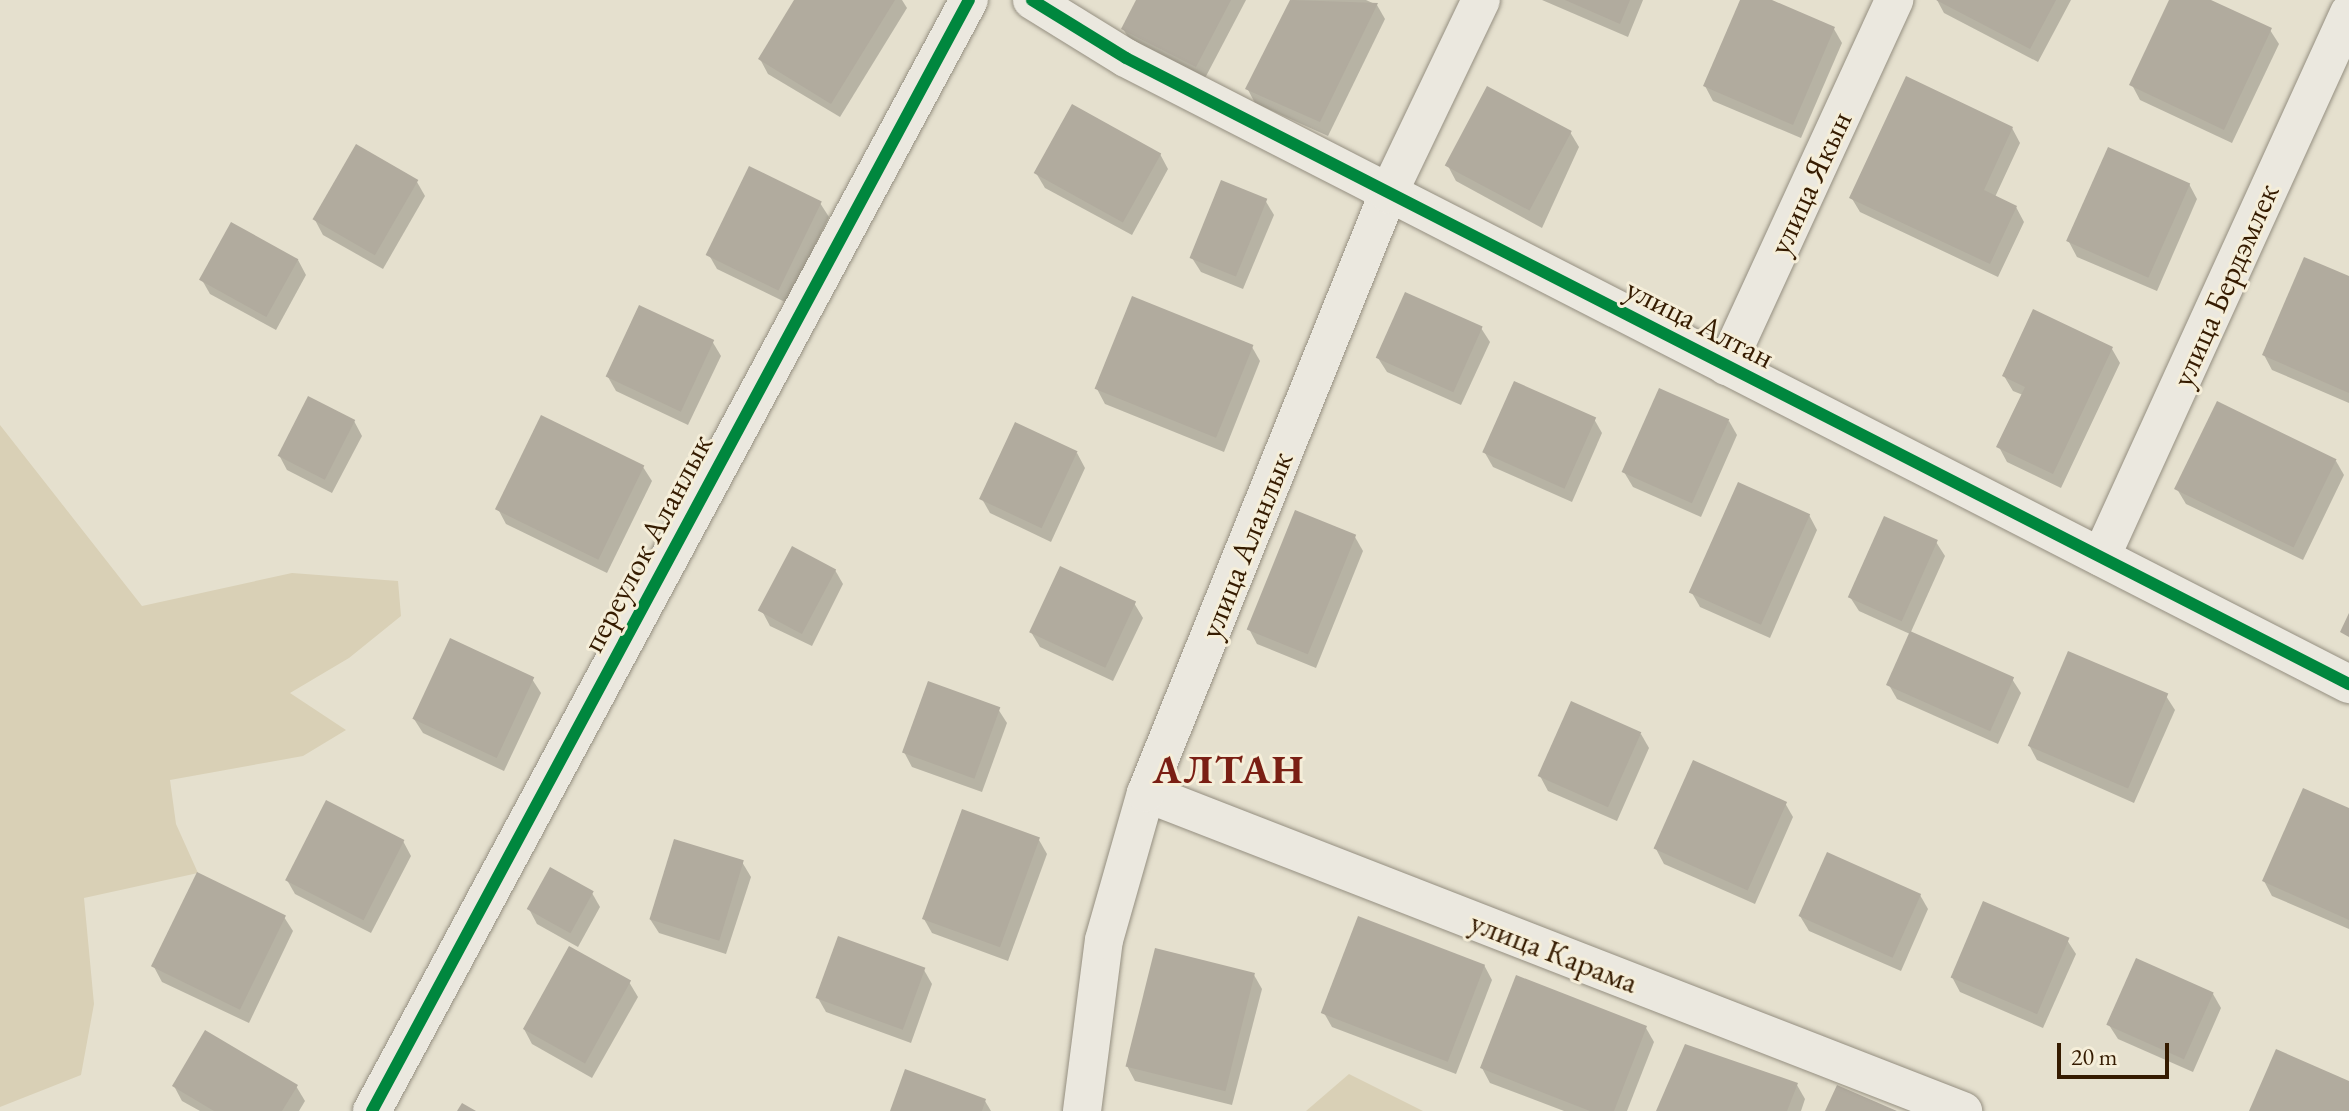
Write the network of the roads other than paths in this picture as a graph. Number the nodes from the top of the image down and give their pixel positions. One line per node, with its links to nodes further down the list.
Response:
1 (969, 0): 11 (street, переулок Аланлык)
2 (1032, 0): 6 (street, улица Алтан)
3 (1481, 0): 6 (street, улица Аланлык)
4 (1894, 0): 7 (street, улица Якын)
5 (2349, 13): 8 (street, улица Бердэмлек)
6 (1388, 194): 7 (street, улица Алтан); 10 (street, улица Аланлык)
7 (1726, 366): 8 (street, улица Алтан)
8 (2101, 557): 9 (street, улица Алтан)
9 (2349, 684)
10 (1146, 793): 12 (street, улица Аланлык); 13 (street, улица Карама)
11 (372, 1111)
12 (1082, 1111)
13 (1963, 1111)

